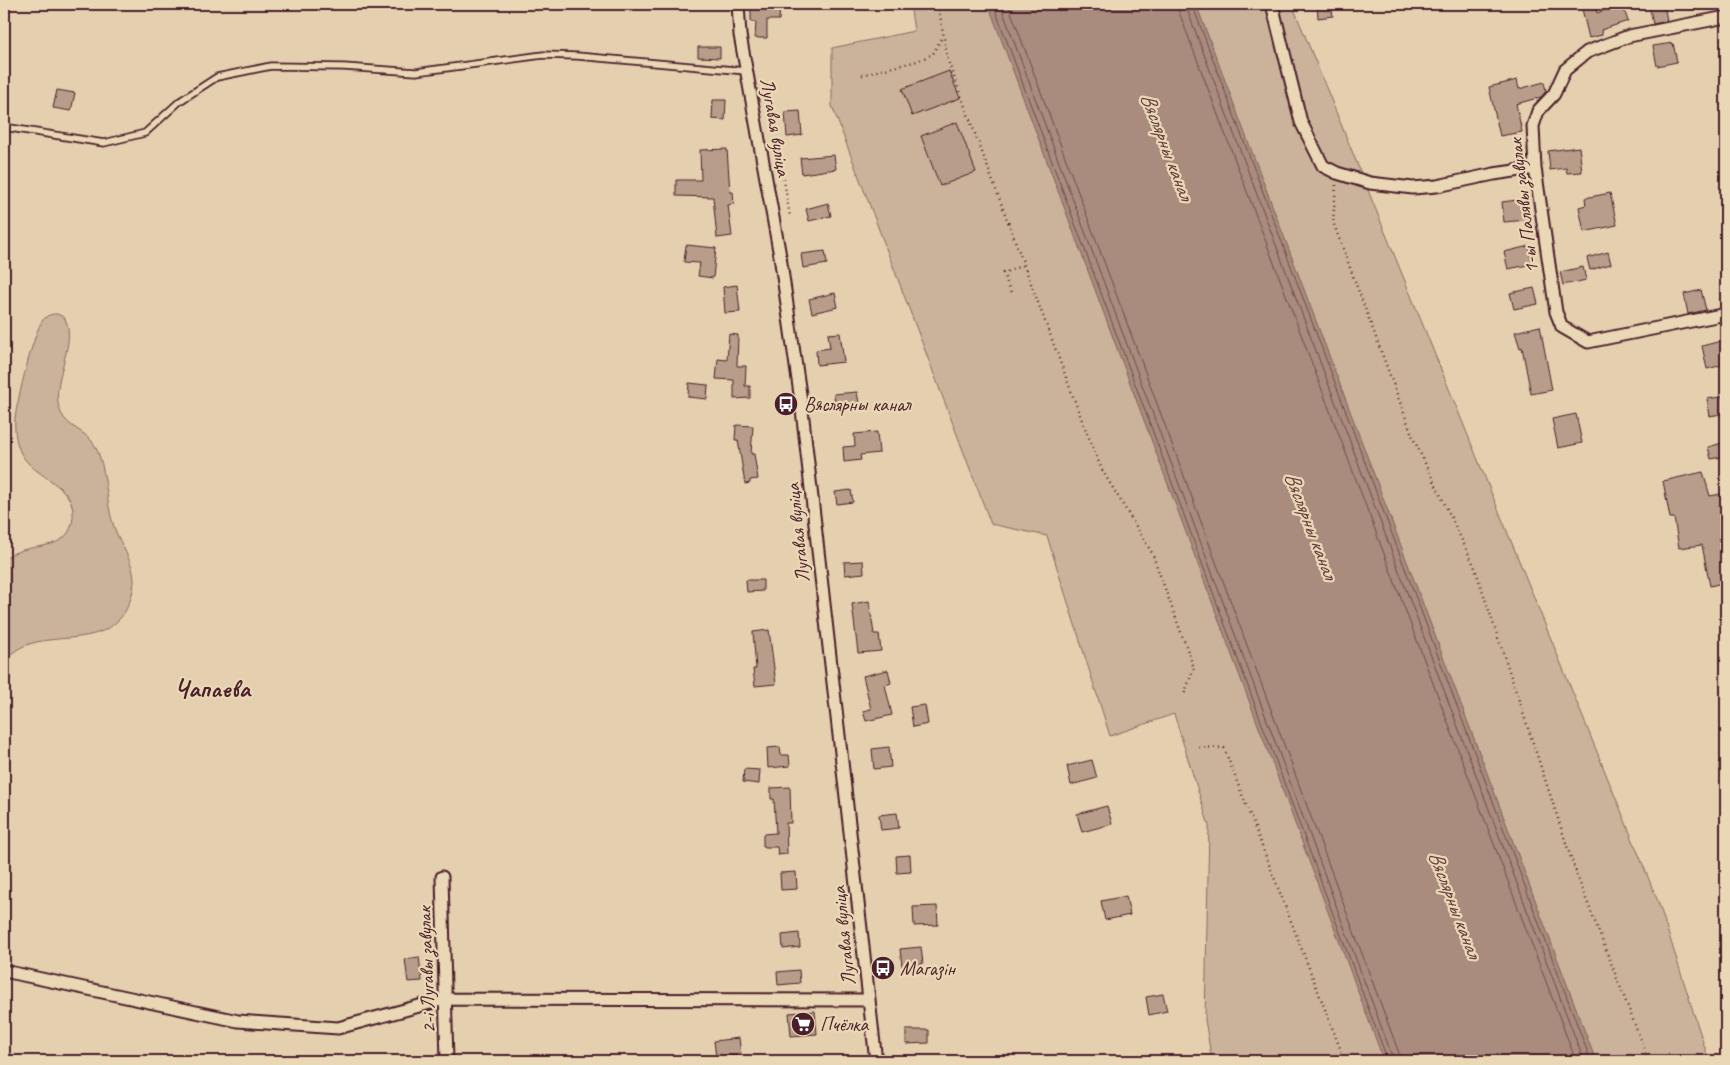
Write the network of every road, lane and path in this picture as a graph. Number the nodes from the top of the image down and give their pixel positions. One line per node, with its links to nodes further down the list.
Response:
1 (738, 4): 6 (street, Лугавая вуліца)
2 (938, 4): 5 (path)
3 (1272, 4): 10 (street)
4 (1726, 17): 9 (street, 1-ы Палявы завулак)
5 (942, 36): 7 (path); 13 (path)
6 (746, 71): 8 (lane); 21 (street, Лугавая вуліца)
7 (862, 75)
8 (4, 127)
9 (1535, 168): 10 (street); 15 (street, 1-ы Палявы завулак)
10 (1337, 173): 25 (path)
11 (783, 174): 12 (path)
12 (790, 218)
13 (1024, 265): 14 (path); 16 (path)
14 (1010, 292)
15 (1726, 314)
16 (1184, 695)
17 (1199, 747): 24 (path)
18 (442, 877): 20 (street, 2-і Лугавы завулак)
19 (4, 971): 20 (street)
20 (446, 999): 21 (street); 22 (street, 2-і Лугавы завулак)
21 (869, 1000): 23 (street, Лугавая вуліца)
22 (447, 1061)
23 (876, 1061)
24 (1345, 1061)
25 (1649, 1061)

